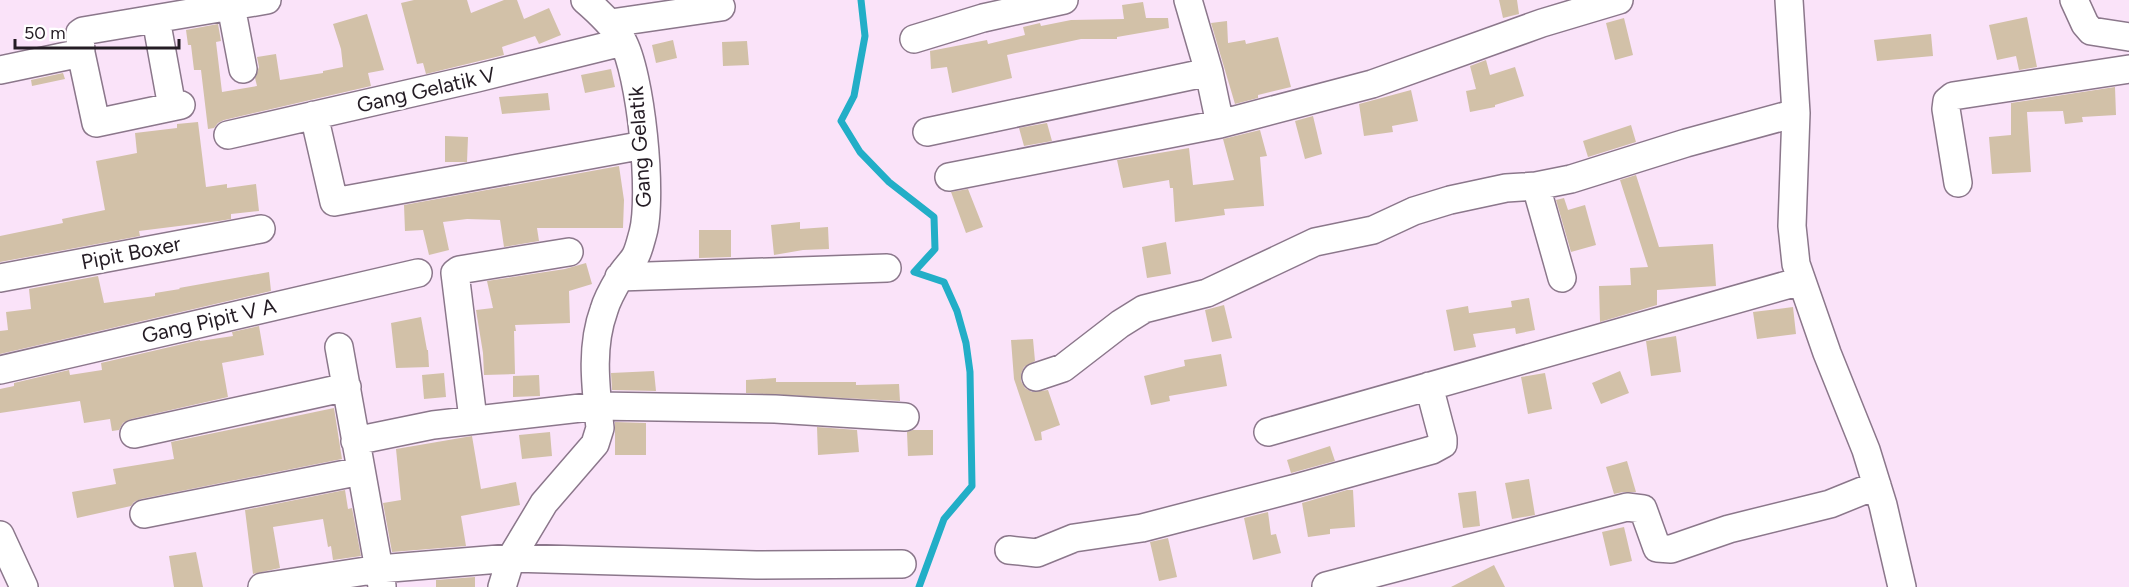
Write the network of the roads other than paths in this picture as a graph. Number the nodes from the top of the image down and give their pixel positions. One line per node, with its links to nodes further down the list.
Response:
1 (267, 0): 8 (street)
2 (585, 0): 11 (street, Gang Gelatik)
3 (1064, 0): 13 (street)
4 (1188, 0): 18 (street)
5 (1619, 0): 21 (street)
6 (1790, 0): 19 (street)
7 (2074, 0): 12 (street)
8 (231, 6): 10 (street); 15 (street)
9 (721, 7): 11 (street, Gang Gelatik V)
10 (156, 19): 14 (street); 14 (street)
11 (617, 32): 20 (street, Gang Gelatik V); 24 (street, Gang Gelatik)
12 (2129, 37)
13 (914, 39)
14 (81, 53): 17 (street)
15 (243, 69)
16 (2129, 69): 26 (street)
17 (0, 70)
18 (1209, 72): 21 (street); 22 (street)
19 (1796, 113): 27 (street); 35 (street)
20 (314, 115): 23 (street, Gang Gelatik V); 24 (street)
21 (1220, 124): 25 (street)
22 (927, 132)
23 (228, 135)
24 (644, 145): 32 (street, Gang Gelatik)
25 (950, 177)
26 (1958, 183)
27 (1536, 186): 34 (street); 38 (street)
28 (261, 229): 33 (street, Pipit Boxer)
29 (569, 252): 43 (street)
30 (887, 268): 32 (street)
31 (418, 273): 37 (street, Gang Pipit V A)
32 (619, 277): 41 (street, Gang Gelatik)
33 (0, 278)
34 (1562, 278)
35 (1801, 281): 39 (street); 48 (street)
36 (339, 347): 40 (street)
37 (0, 369)
38 (1036, 377)
39 (1429, 386): 44 (street); 51 (street)
40 (347, 387): 45 (street); 46 (street)
41 (598, 406): 42 (street); 43 (street); 52 (street, Gang Gelatik)
42 (905, 417)
43 (474, 420): 46 (street)
44 (1268, 432)
45 (134, 434)
46 (355, 441): 47 (street)
47 (362, 471): 49 (street); 54 (street)
48 (1877, 485): 55 (street); 59 (street)
49 (144, 514)
50 (0, 535): 56 (street)
51 (1009, 550)
52 (511, 558): 53 (street); 54 (street); 58 (street, Gang Gelatik)
53 (902, 564)
54 (381, 578): 57 (street)
55 (1326, 586)
56 (24, 587)
57 (262, 587)
58 (502, 587)
59 (1902, 587)

